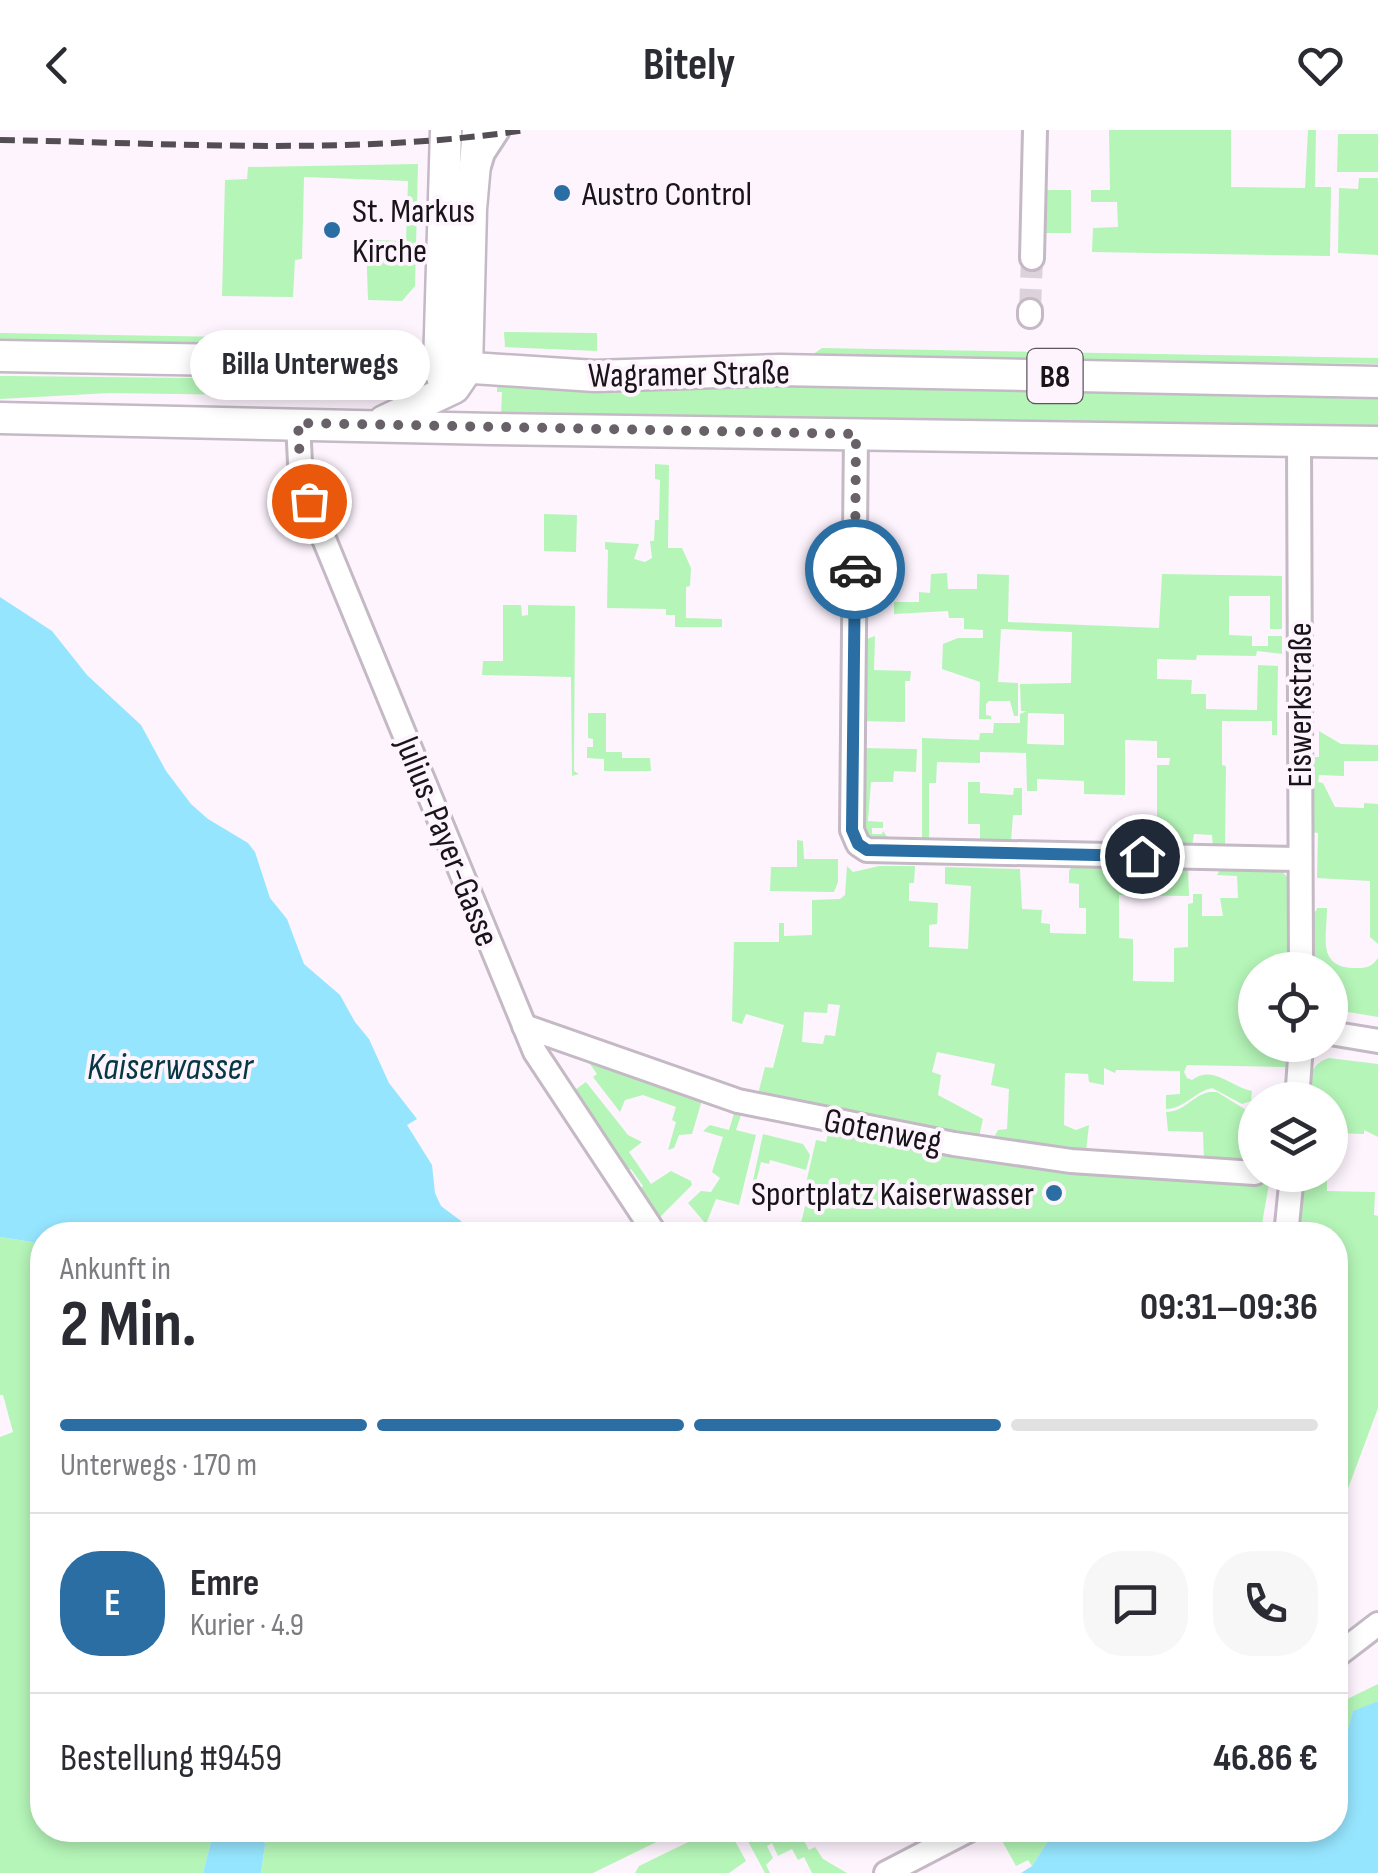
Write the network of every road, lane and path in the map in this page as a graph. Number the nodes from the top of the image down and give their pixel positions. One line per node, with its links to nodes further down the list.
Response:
1 (446, 130): 8 (main road)
2 (478, 130): 5 (main road)
3 (498, 130): 5 (street)
4 (1035, 130): 6 (street)
5 (471, 208): 8 (main road)
6 (1032, 258)
7 (0, 356): 8 (main road, Wagramer Straße / B8)
8 (451, 376): 9 (main road, Wagramer Straße / B8); 12 (main road); 13 (main road)
9 (1378, 382)
10 (0, 418): 11 (main road, Wagramer Straße / B8)
11 (298, 423): 12 (main road, Wagramer Straße / B8); 19 (street, Julius-Payer-Gasse)
12 (372, 425): 13 (main road, Wagramer Straße / B8)
13 (488, 429): 14 (main road, Wagramer Straße / B8)
14 (856, 434): 15 (main road, Wagramer Straße / B8); 17 (street)
15 (1298, 440): 16 (main road, Wagramer Straße / B8); 17 (street, Eiswerkstraße)
16 (1378, 442)
17 (1299, 859): 18 (street, Eiswerkstraße)
18 (1301, 952)
19 (524, 1026): 22 (street, Gotenweg); 24 (street, Julius-Payer-Gasse)
20 (1348, 1036): 21 (street)
21 (1378, 1042)
22 (1238, 1172)
23 (1290, 1192): 25 (street)
24 (647, 1222)
25 (1287, 1222)
26 (1378, 1624): 27 (street)
27 (1348, 1647)
28 (946, 1842): 29 (street)
29 (886, 1873)

